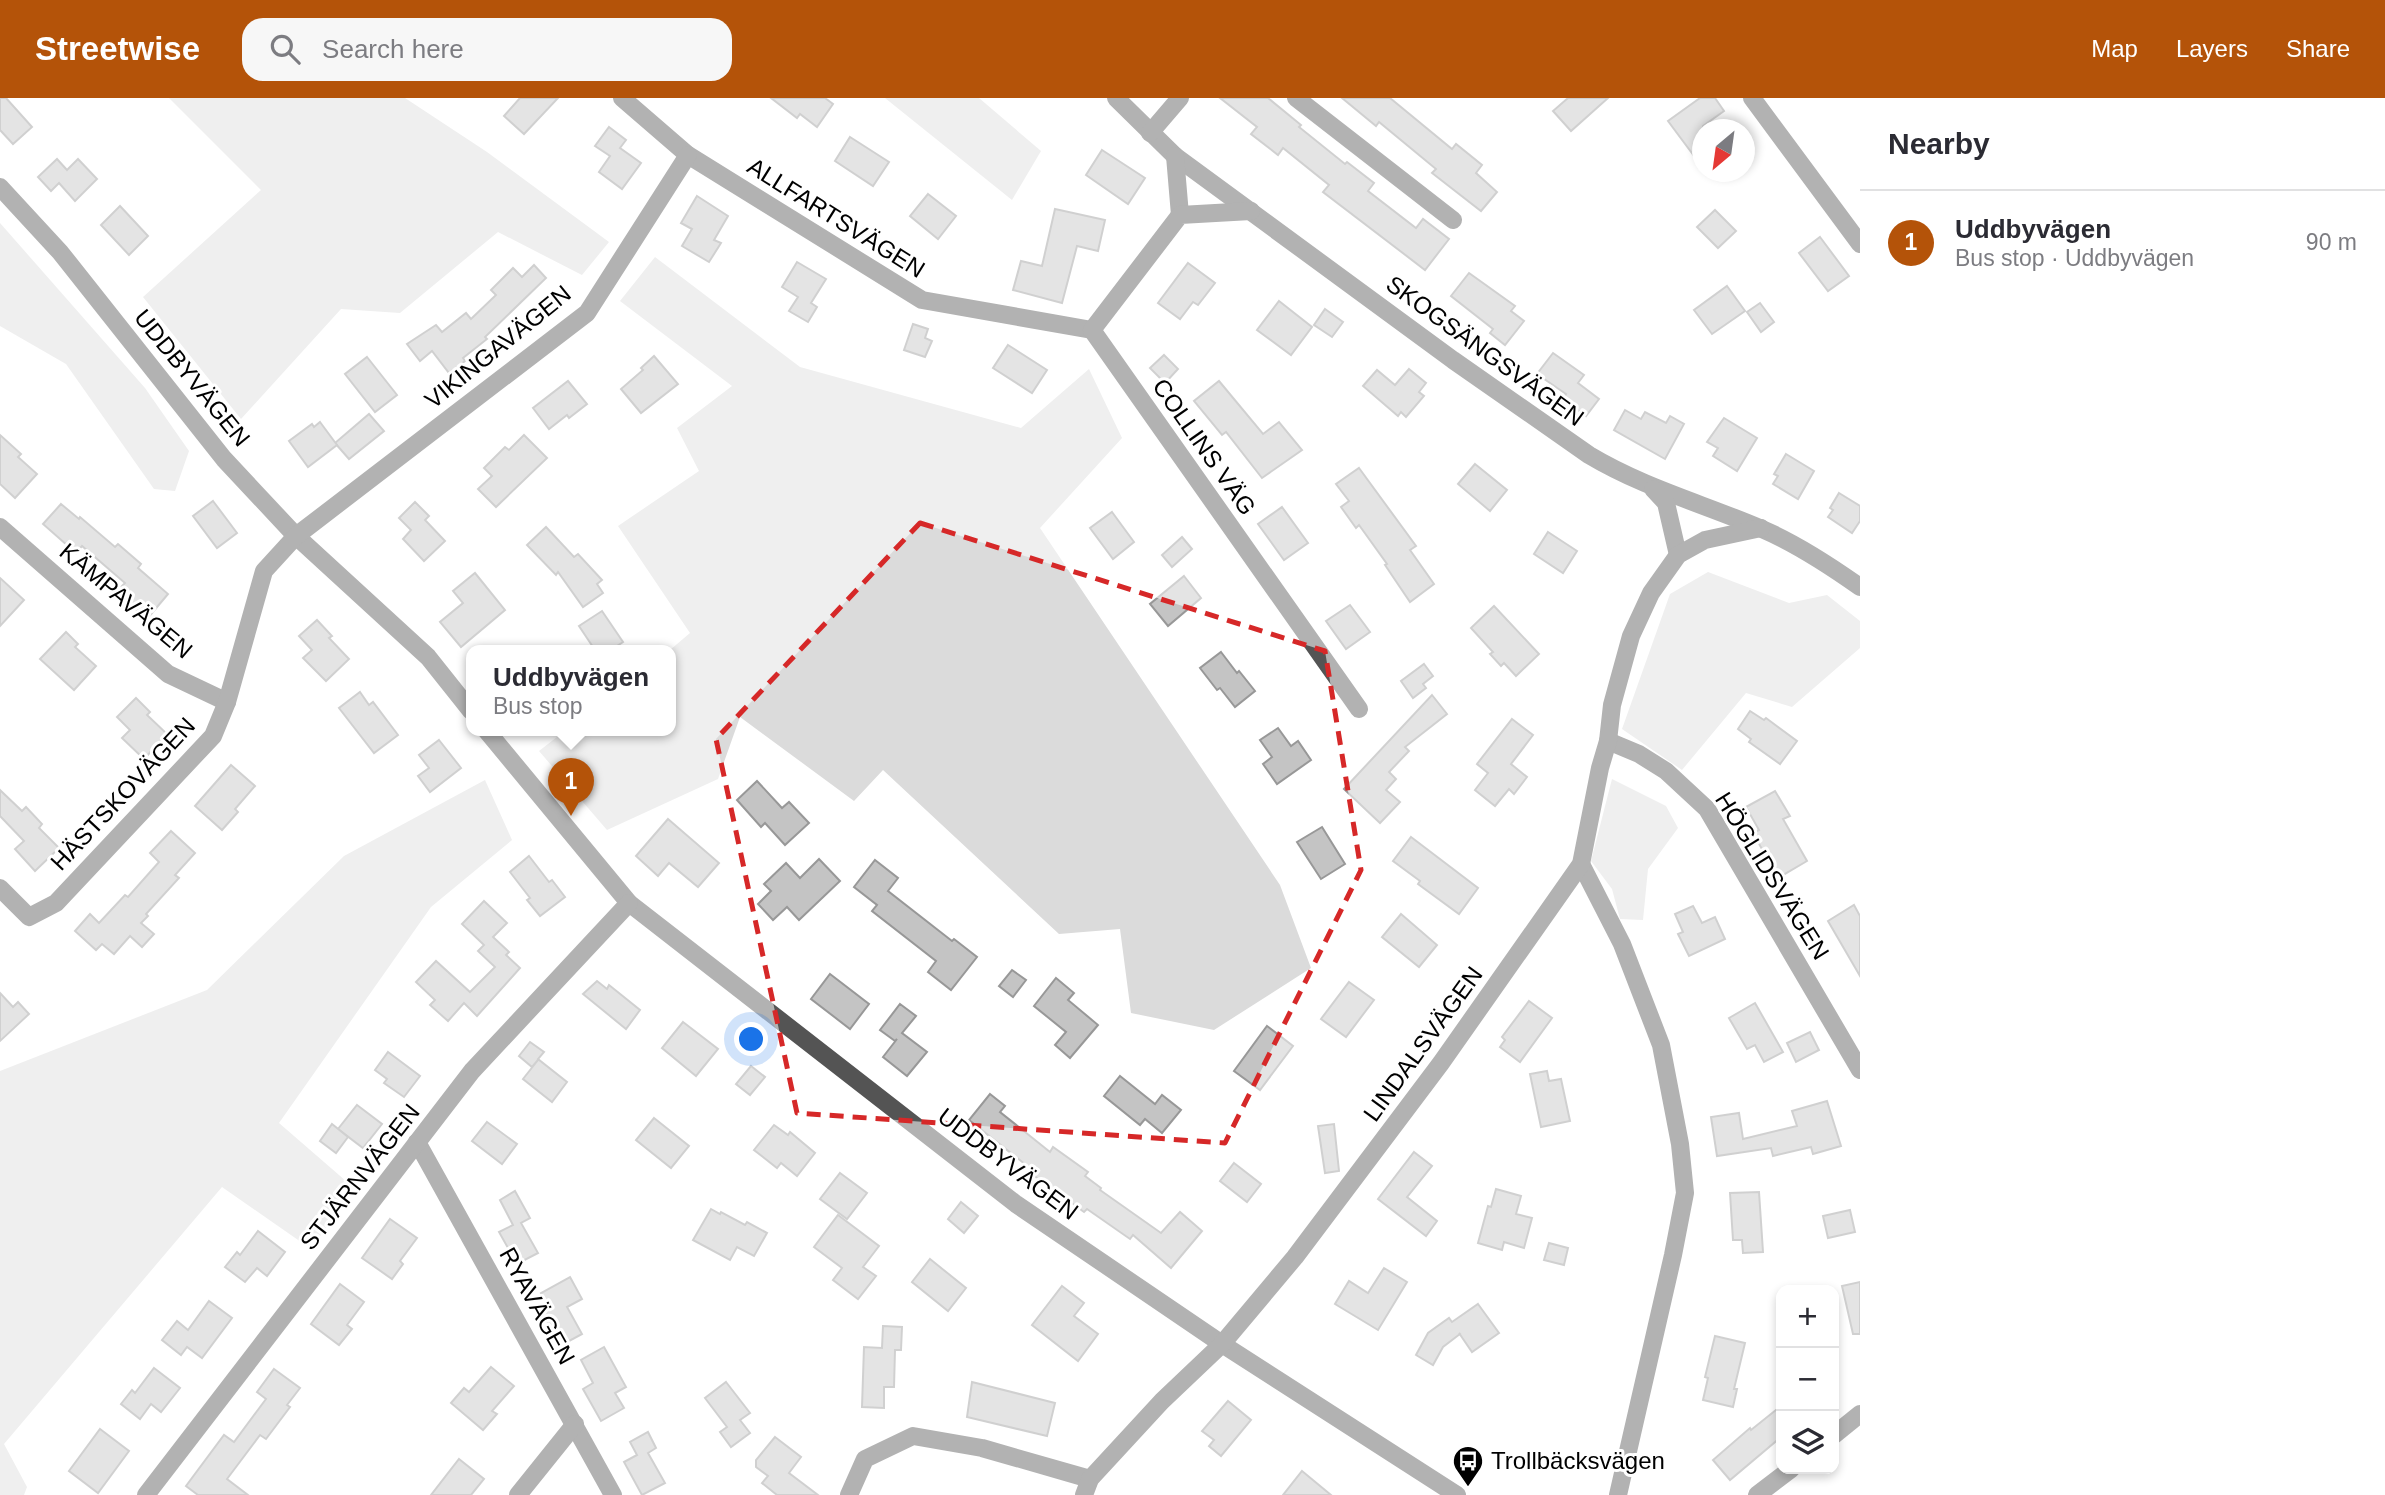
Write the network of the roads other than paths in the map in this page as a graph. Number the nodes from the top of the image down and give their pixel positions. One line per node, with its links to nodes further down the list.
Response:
1 (622, 98): 7 (street, ALLFARTSVÄGEN)
2 (1116, 98): 6 (street, SKOGSÄNGSVÄGEN)
3 (1180, 98): 6 (street)
4 (1296, 98): 12 (street)
5 (1752, 98): 13 (street)
6 (1150, 133): 8 (street, SKOGSÄNGSVÄGEN)
7 (688, 155): 14 (street, ALLFARTSVÄGEN); 18 (street, VIKINGAVÄGEN)
8 (1175, 156): 10 (street, SKOGSÄNGSVÄGEN); 11 (street)
9 (0, 187): 18 (street, UDDBYVÄGEN)
10 (1251, 211): 11 (street); 15 (street, SKOGSÄNGSVÄGEN)
11 (1180, 215): 14 (street)
12 (1453, 220)
13 (1860, 244)
14 (1092, 330): 23 (street, COLLINS VÄG)
15 (1651, 487): 17 (street, SKOGSÄNGSVÄGEN); 19 (street)
16 (0, 527): 21 (street, KÄMPAVÄGEN)
17 (1761, 528): 19 (street, LINDALSVÄGEN); 20 (street, SKOGSÄNGSVÄGEN)
18 (296, 536): 21 (street, HÄSTSKOVÄGEN); 22 (street, UDDBYVÄGEN)
19 (1678, 555): 25 (street, LINDALSVÄGEN)
20 (1860, 587)
21 (227, 702): 27 (street, HÄSTSKOVÄGEN)
22 (466, 706)
23 (1359, 709)
24 (491, 736): 28 (street, UDDBYVÄGEN)
25 (1608, 741): 26 (street, LINDALSVÄGEN); 29 (street, HÖGLIDSVÄGEN)
26 (1581, 864): 31 (street, LINDALSVÄGEN); 42 (street)
27 (0, 888)
28 (629, 903): 30 (street, STJÄRNVÄGEN); 31 (street, UDDBYVÄGEN)
29 (1860, 1070)
30 (418, 1142): 33 (street, RYAVÄGEN); 37 (street, STJÄRNVÄGEN)
31 (1222, 1344): 36 (street, LINDALSVÄGEN); 41 (street, UDDBYVÄGEN)
32 (1860, 1414): 34 (street)
33 (575, 1424): 38 (street); 39 (street, RYAVÄGEN)
34 (1839, 1431)
35 (1784, 1474): 43 (street)
36 (1087, 1487): 40 (street)
37 (146, 1495)
38 (518, 1495)
39 (613, 1495)
40 (849, 1495)
41 (1457, 1495)
42 (1618, 1495)
43 (1757, 1495)

